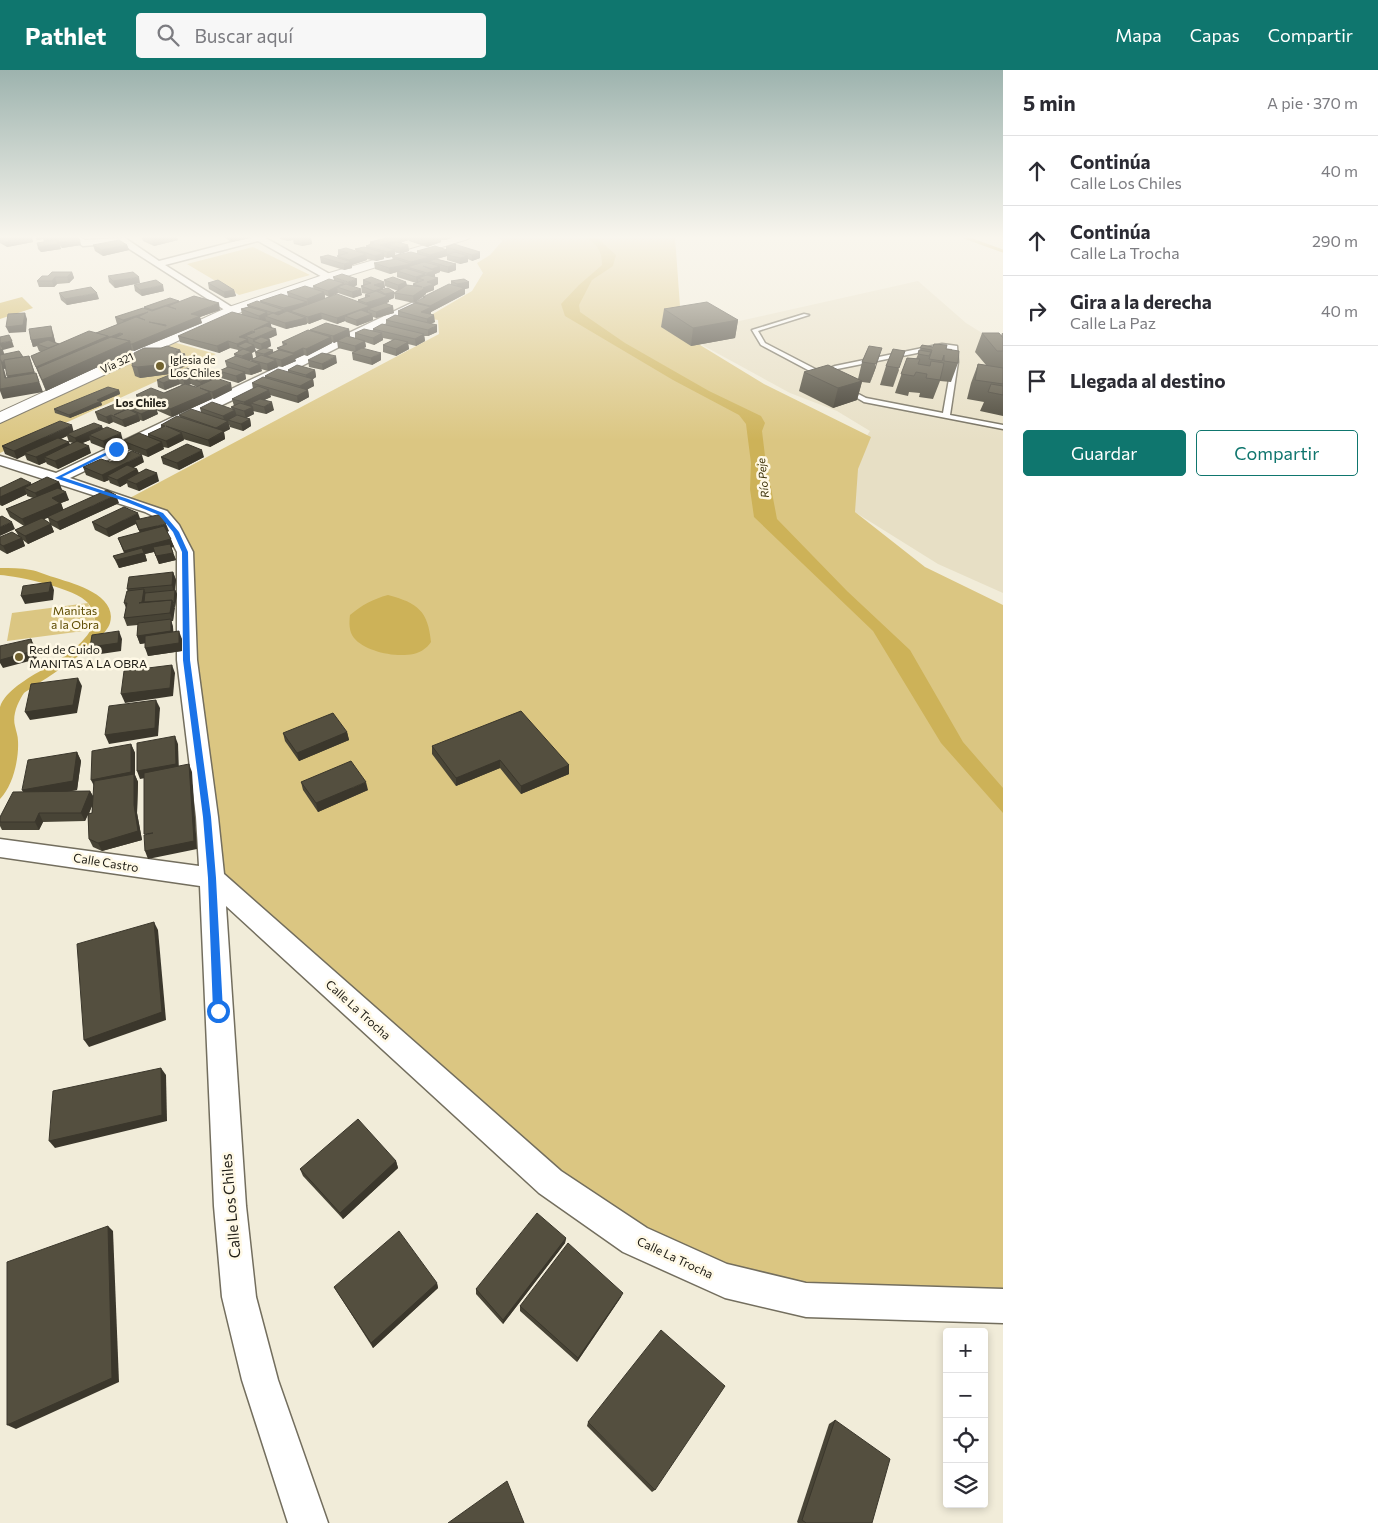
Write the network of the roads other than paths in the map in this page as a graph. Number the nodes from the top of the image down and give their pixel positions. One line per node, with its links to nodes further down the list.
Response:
1 (221, 305): 4 (street)
2 (249, 305): 4 (street, Vía 321)
3 (414, 305): 13 (street)
4 (231, 311): 10 (street, Vía 321)
5 (806, 315): 6 (lane)
6 (821, 374): 7 (lane); 9 (lane)
7 (828, 379)
8 (835, 383): 9 (lane)
9 (946, 417): 11 (lane)
10 (0, 418)
11 (1003, 427)
12 (0, 460): 13 (street)
13 (58, 478): 14 (street)
14 (112, 495): 15 (street); 17 (street)
15 (88, 506)
16 (0, 848): 17 (street, Calle Castro)
17 (212, 878): 18 (street, Calle La Trocha); 19 (street, Calle Los Chiles)
18 (1003, 1306)
19 (308, 1523)

